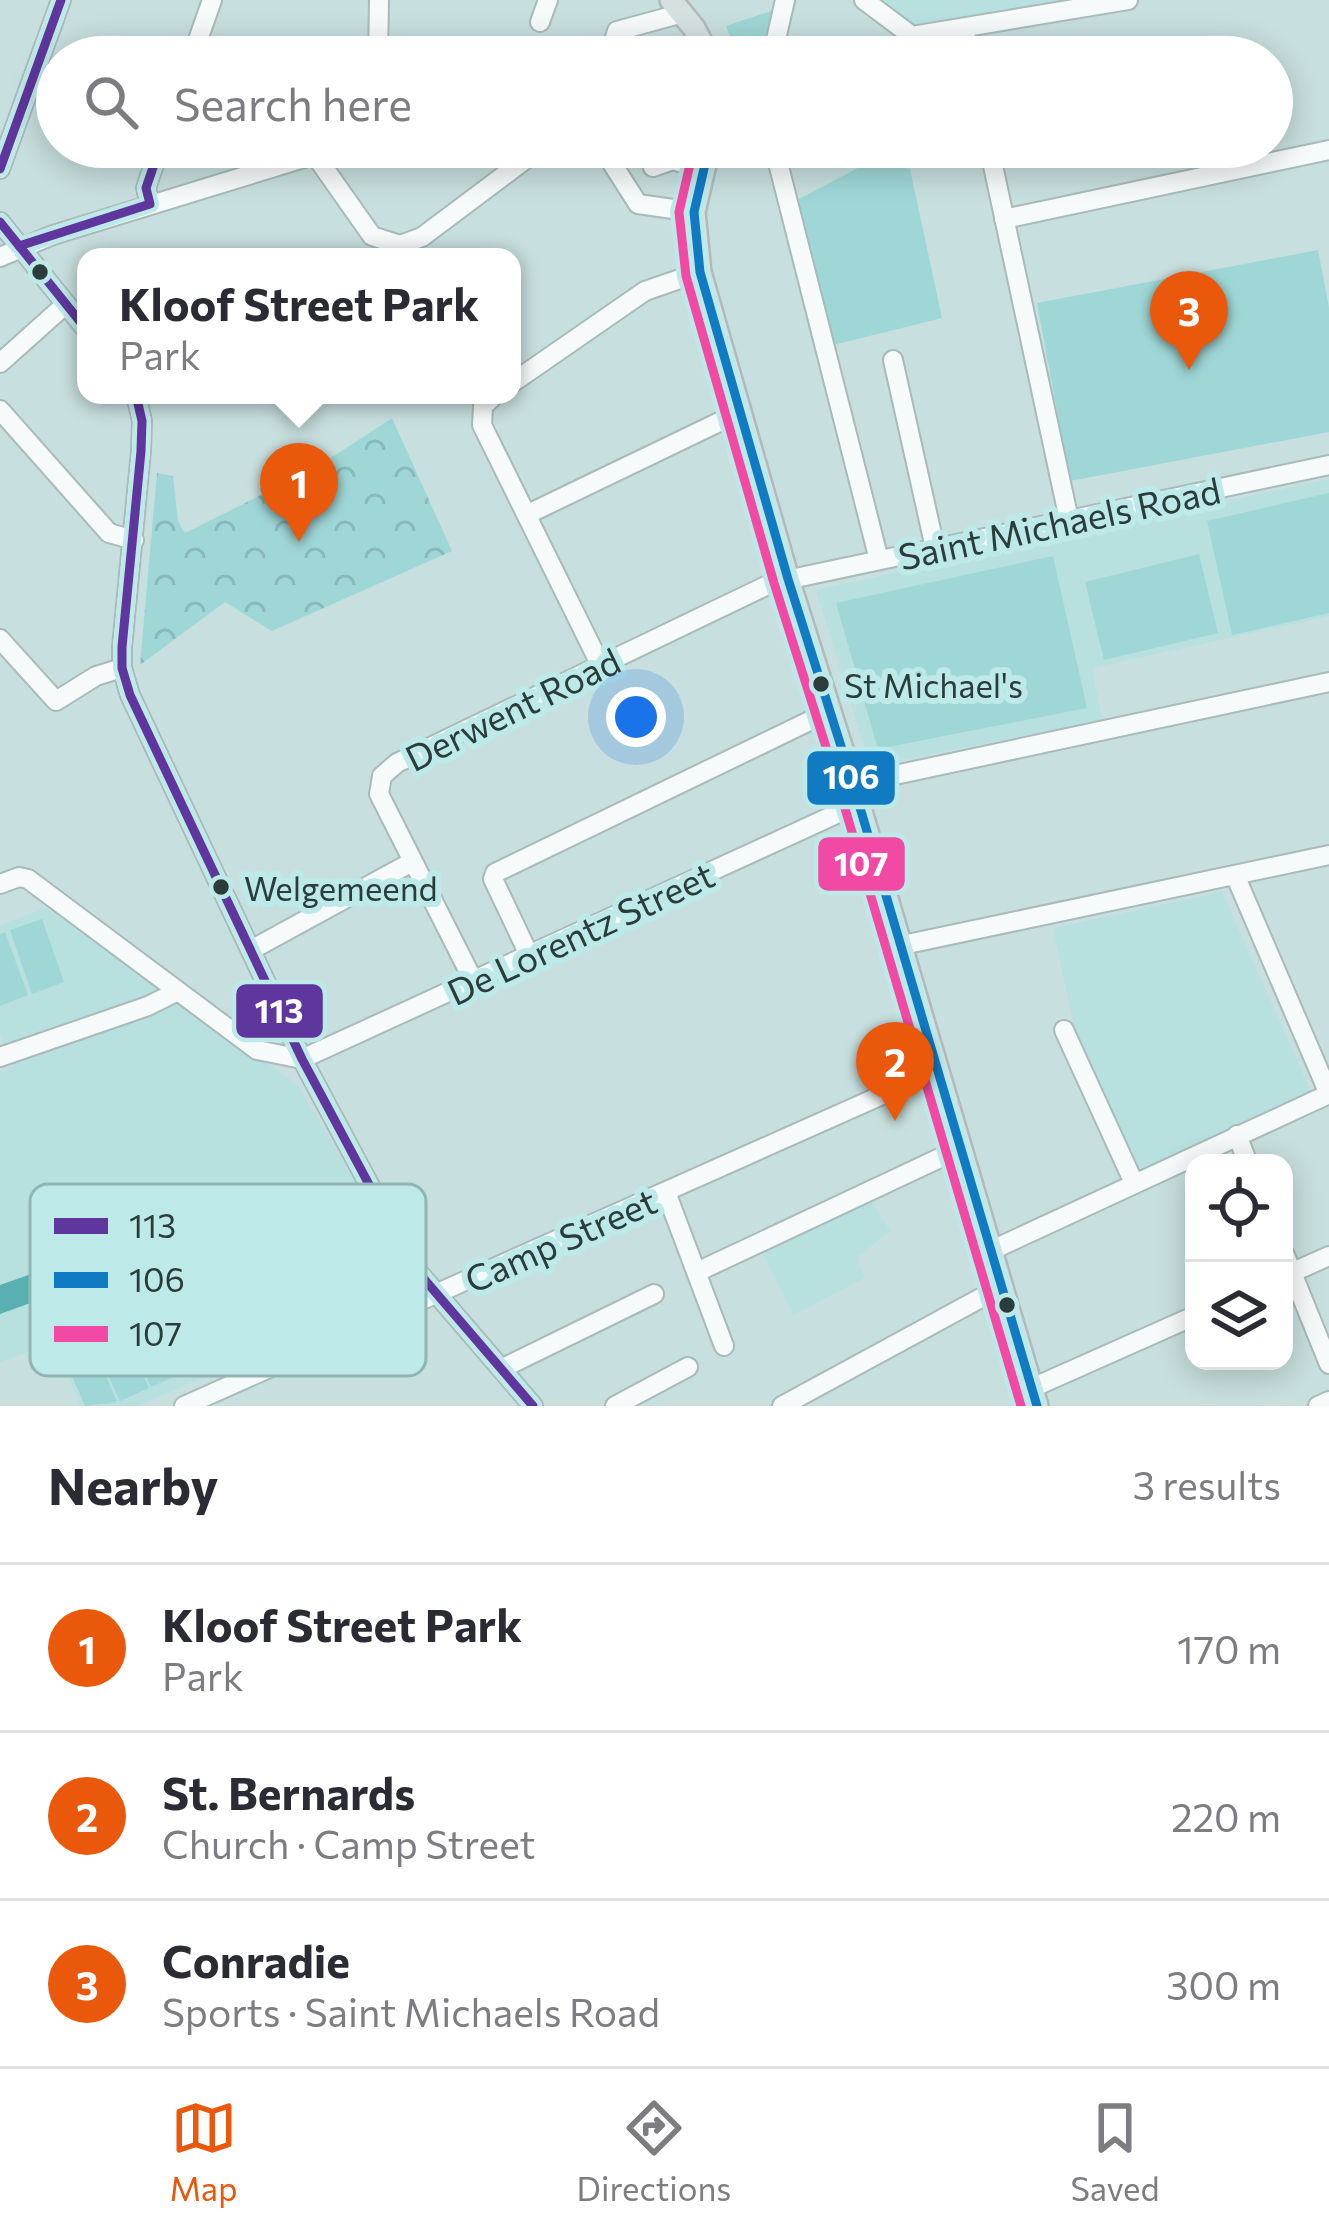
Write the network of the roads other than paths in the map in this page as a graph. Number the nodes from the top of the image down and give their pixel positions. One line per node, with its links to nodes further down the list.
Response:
1 (61, 0): 11 (street)
2 (212, 0): 12 (street)
3 (379, 0): 13 (street)
4 (548, 0): 9 (street)
5 (785, 0): 16 (street)
6 (864, 0): 10 (street)
7 (1128, 0): 10 (street)
8 (677, 6): 14 (street); 15 (main road)
9 (540, 22)
10 (964, 29): 17 (street)
11 (48, 36)
12 (199, 36)
13 (378, 36)
14 (616, 36)
15 (696, 36)
16 (777, 36)
17 (966, 36)
18 (36, 69): 30 (street)
19 (1329, 150): 20 (street)
20 (1293, 158)
21 (153, 168): 32 (street)
22 (270, 168): 32 (street)
23 (323, 168): 24 (street)
24 (514, 168)
25 (615, 168): 33 (street)
26 (698, 168): 31 (street)
27 (778, 168): 53 (street)
28 (993, 168): 34 (street)
29 (1245, 168): 34 (street)
30 (0, 169)
31 (704, 170): 33 (main road)
32 (150, 204): 36 (street)
33 (694, 212): 38 (main road)
34 (1004, 220): 50 (street)
35 (0, 222): 36 (street)
36 (19, 246): 37 (street); 39 (street)
37 (0, 257)
38 (700, 272): 43 (street); 47 (main road)
39 (66, 304): 40 (street); 42 (street)
40 (77, 318)
41 (893, 360): 52 (street)
42 (0, 363)
43 (521, 377)
44 (138, 404): 51 (street)
45 (486, 404): 49 (street)
46 (0, 410): 51 (street)
47 (740, 412): 49 (street); 54 (main road)
48 (1329, 465): 50 (street, Saint Michaels Road)
49 (528, 514): 56 (street)
50 (1069, 520): 52 (street, Saint Michaels Road)
51 (134, 540): 57 (street)
52 (935, 548): 53 (street, Saint Michaels Road)
53 (879, 560): 54 (street, Saint Michaels Road)
54 (788, 579): 56 (street, Derwent Road); 59 (main road)
55 (0, 640): 57 (street)
56 (600, 664): 62 (street, Derwent Road)
57 (122, 668): 66 (street)
58 (1329, 682): 60 (street, De Lorentz Street)
59 (828, 712): 60 (main road); 67 (street)
60 (856, 794): 65 (main road); 67 (street, De Lorentz Street)
61 (1329, 855): 63 (street)
62 (412, 862): 66 (street); 68 (street, Derwent Road)
63 (1235, 875): 65 (street); 74 (street)
64 (0, 884): 69 (street)
65 (898, 946): 73 (main road)
66 (250, 950): 72 (street)
67 (530, 957): 68 (street, De Lorentz Street)
68 (474, 982): 72 (street, De Lorentz Street)
69 (178, 991): 71 (street); 72 (street)
70 (1064, 1030): 78 (street)
71 (0, 1057)
72 (302, 1060): 79 (street)
73 (936, 1071): 76 (main road); 80 (street, Camp Street)
74 (1329, 1094): 75 (street)
75 (1237, 1135): 77 (street); 78 (street)
76 (959, 1149): 81 (main road); 84 (street)
77 (1244, 1154)
78 (1134, 1183): 81 (street)
79 (369, 1184)
80 (666, 1192): 84 (street); 88 (street, Camp Street)
81 (990, 1251): 87 (main road)
82 (1329, 1256): 83 (street)
83 (1293, 1265)
84 (697, 1272): 92 (street)
85 (426, 1283): 88 (street)
86 (1293, 1283): 93 (street)
87 (1001, 1287): 97 (main road); 103 (street)
88 (435, 1294): 90 (street, Camp Street); 95 (street)
89 (654, 1294): 95 (street)
90 (426, 1298)
91 (1185, 1321): 97 (street)
92 (724, 1346)
93 (1329, 1364)
94 (688, 1367): 102 (street)
95 (503, 1368): 101 (street)
96 (264, 1376): 98 (street, Camp Street)
97 (1034, 1397)
98 (214, 1400): 100 (street, Camp Street)
99 (1329, 1401): 104 (street)
100 (184, 1406)
101 (533, 1406)
102 (615, 1406)
103 (782, 1406)
104 (1318, 1406)

